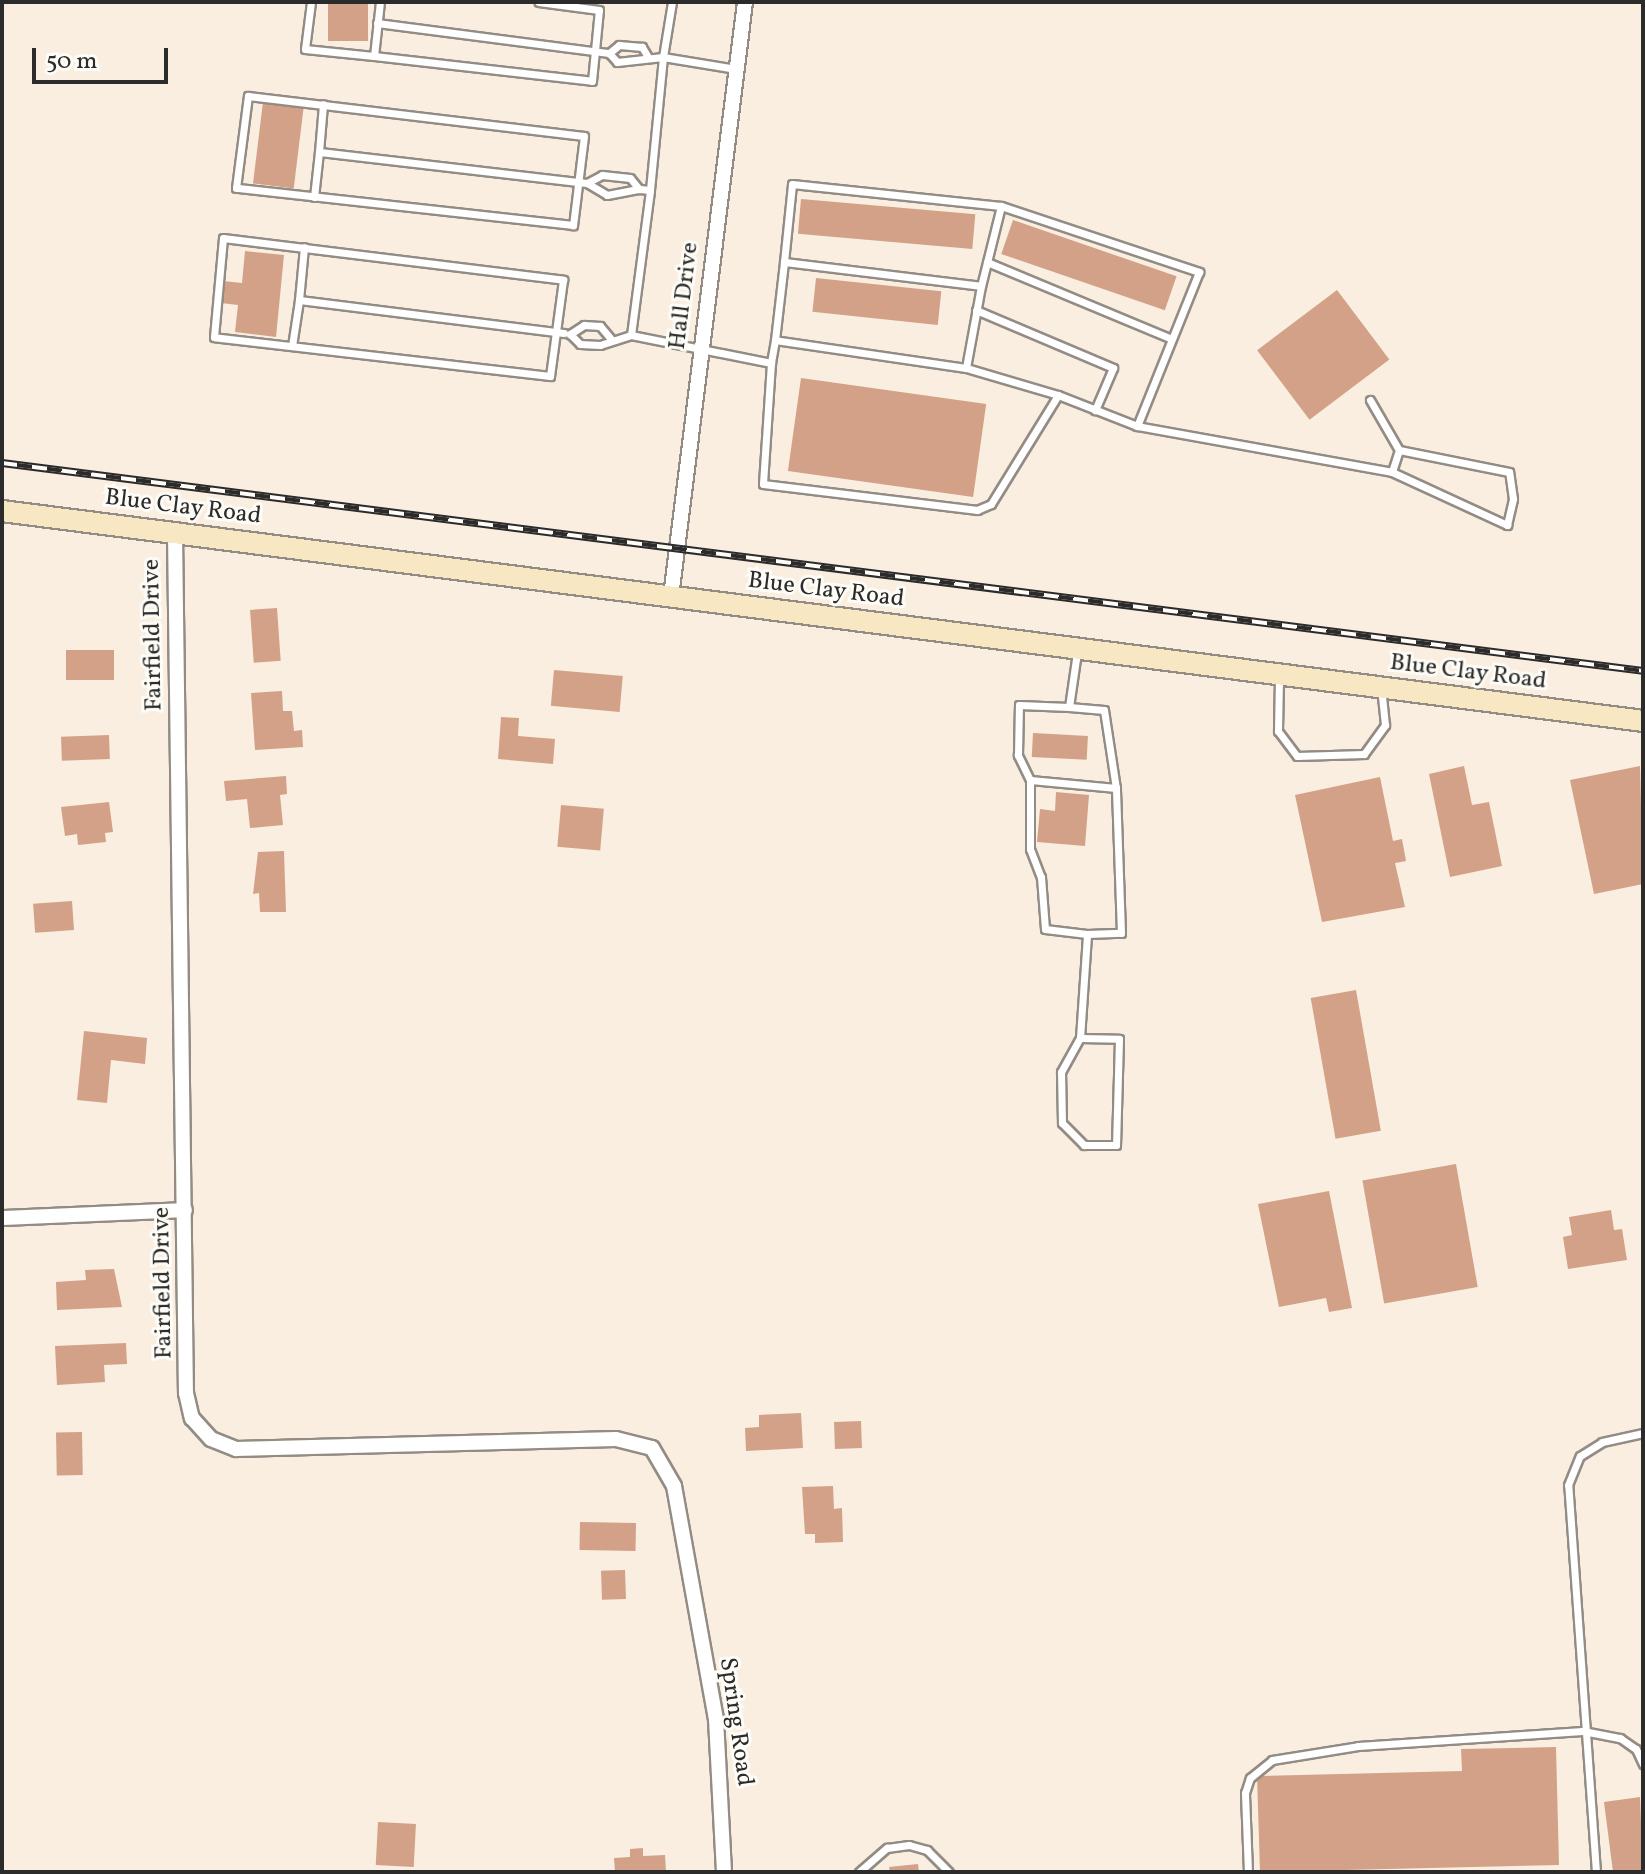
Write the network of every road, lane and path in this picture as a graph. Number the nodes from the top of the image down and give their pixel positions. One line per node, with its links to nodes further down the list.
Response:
1 (311, 2): 9 (lane)
2 (380, 2): 6 (lane)
3 (539, 2): 7 (lane)
4 (672, 2): 11 (lane)
5 (745, 2): 12 (street, Hall Drive)
6 (377, 23): 7 (lane); 9 (lane)
7 (595, 51): 8 (lane); 9 (lane)
8 (609, 53): 10 (lane); 10 (lane)
9 (374, 56)
10 (648, 57): 11 (lane)
11 (663, 57): 12 (lane); 18 (lane)
12 (737, 70): 34 (street, Hall Drive)
13 (323, 104): 14 (lane); 15 (lane); 19 (lane)
14 (319, 152): 15 (lane); 19 (lane)
15 (576, 181): 16 (lane); 19 (lane)
16 (587, 183): 17 (lane); 17 (lane)
17 (639, 189): 18 (lane)
18 (650, 190): 29 (lane)
19 (314, 197)
20 (1001, 206): 22 (lane); 23 (lane); 31 (lane)
21 (304, 247): 25 (lane); 27 (lane); 33 (lane)
22 (784, 262): 24 (lane); 32 (lane)
23 (987, 262): 24 (lane); 31 (lane)
24 (981, 286): 26 (lane)
25 (299, 300): 27 (lane); 33 (lane)
26 (976, 310): 36 (lane); 39 (lane)
27 (559, 332): 28 (lane); 33 (lane)
28 (570, 334): 30 (lane); 30 (lane)
29 (631, 335): 30 (lane); 34 (lane)
30 (611, 339)
31 (1172, 339): 40 (lane)
32 (775, 340): 35 (lane); 36 (lane)
33 (292, 346)
34 (700, 351): 35 (lane); 45 (street, Hall Drive)
35 (771, 363): 37 (lane)
36 (966, 368): 37 (lane)
37 (1058, 395): 39 (lane)
38 (1370, 400): 41 (lane)
39 (1095, 410): 40 (lane)
40 (1137, 426): 42 (lane)
41 (1399, 450): 42 (lane); 42 (lane)
42 (1392, 472)
43 (2, 511): 44 (street, Blue Clay Road)
44 (175, 533): 45 (street, Blue Clay Road); 55 (street, Fairfield Drive)
45 (671, 597): 46 (street, Blue Clay Road)
46 (1078, 650): 47 (street, Blue Clay Road); 49 (lane)
47 (1279, 676): 48 (street, Blue Clay Road); 48 (lane)
48 (1381, 688): 50 (street, Blue Clay Road)
49 (1069, 707): 51 (lane); 52 (lane)
50 (1643, 721)
51 (1030, 780): 52 (lane); 53 (lane)
52 (1116, 788): 53 (lane)
53 (1087, 934): 54 (lane)
54 (1080, 1038): 54 (lane)
55 (185, 1210): 56 (street); 58 (street, Fairfield Drive)
56 (2, 1218)
57 (1643, 1433): 59 (lane)
58 (691, 1580): 61 (street, Spring Road)
59 (1583, 1731): 60 (lane); 64 (lane); 65 (lane)
60 (1643, 1764)
61 (724, 1872)
62 (859, 1872): 63 (lane)
63 (949, 1872)
64 (1248, 1872)
65 (1596, 1872)

